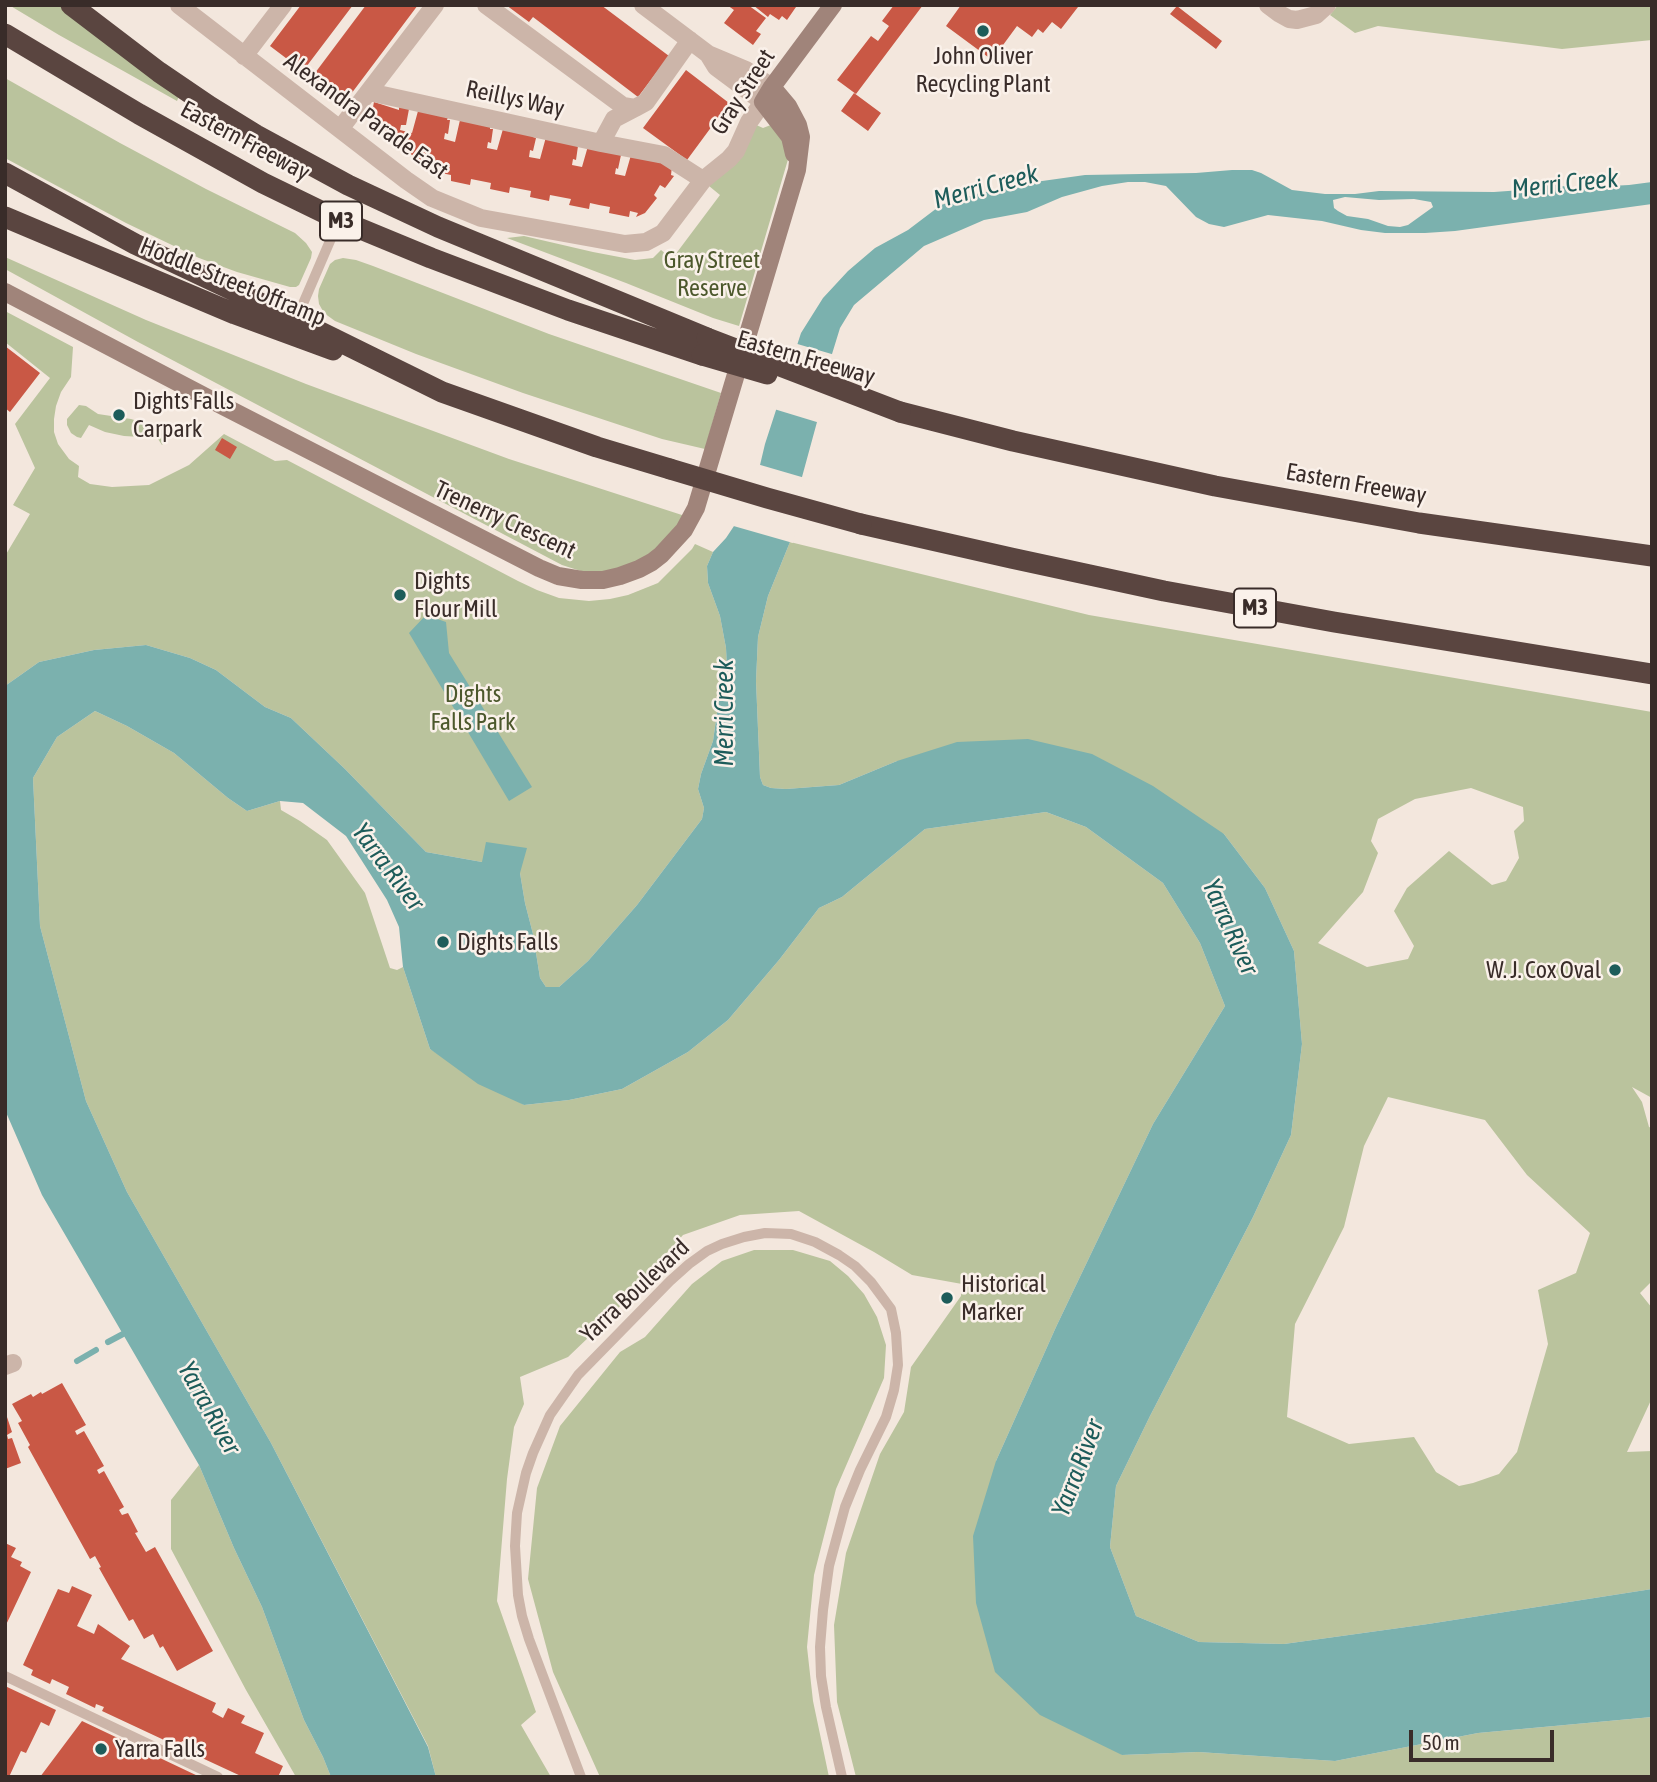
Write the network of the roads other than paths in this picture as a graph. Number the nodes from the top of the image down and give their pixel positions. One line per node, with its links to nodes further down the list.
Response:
1 (71, 5): 25 (highway)
2 (179, 5): 12 (street, Alexandra Parade East)
3 (284, 5): 12 (street)
4 (435, 5): 13 (street)
5 (486, 5): 15 (street)
6 (643, 5): 11 (street)
7 (834, 5): 14 (street, Gray Street)
8 (1268, 5): 9 (street)
9 (1327, 5)
10 (5, 34): 21 (highway, Eastern Freeway / M3)
11 (690, 40): 14 (street); 15 (street)
12 (244, 56): 16 (street, Alexandra Parade East)
13 (369, 92): 16 (street); 17 (street, Reillys Way)
14 (767, 94): 19 (street, Gray Street); 23 (street, Trenerry Crescent)
15 (635, 108): 17 (street)
16 (340, 130): 22 (street, Alexandra Parade East)
17 (601, 143): 19 (street, Reillys Way)
18 (5, 173): 24 (highway, M3)
19 (702, 180): 22 (street, Gray Street)
20 (5, 217): 26 (highway, Hoddle Street Offramp)
21 (340, 220): 24 (lane); 25 (highway, Eastern Freeway / M3)
22 (663, 233)
23 (5, 292)
24 (296, 320): 26 (highway, M3)
25 (704, 346): 27 (highway, Eastern Freeway / M3, bridge)
26 (442, 392): 28 (highway, M3, bridge)
27 (1652, 556)
28 (1652, 674)
29 (5, 1676): 30 (lane)
30 (218, 1777)
31 (581, 1777): 32 (lane, Yarra Boulevard)
32 (842, 1777)

